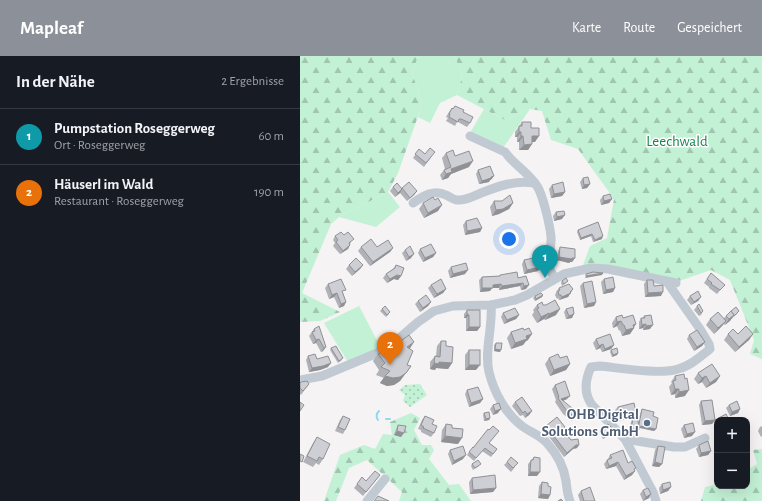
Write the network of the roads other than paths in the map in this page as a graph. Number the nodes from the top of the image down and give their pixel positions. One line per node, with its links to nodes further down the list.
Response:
1 (470, 136): 2 (street)
2 (534, 183): 3 (street); 4 (street)
3 (413, 203)
4 (555, 278): 5 (street); 8 (street)
5 (492, 305): 6 (street); 11 (street)
6 (300, 380)
7 (706, 438): 8 (street)
8 (625, 439): 12 (street)
9 (385, 479): 10 (street)
10 (367, 501)
11 (570, 501)
12 (656, 501)

